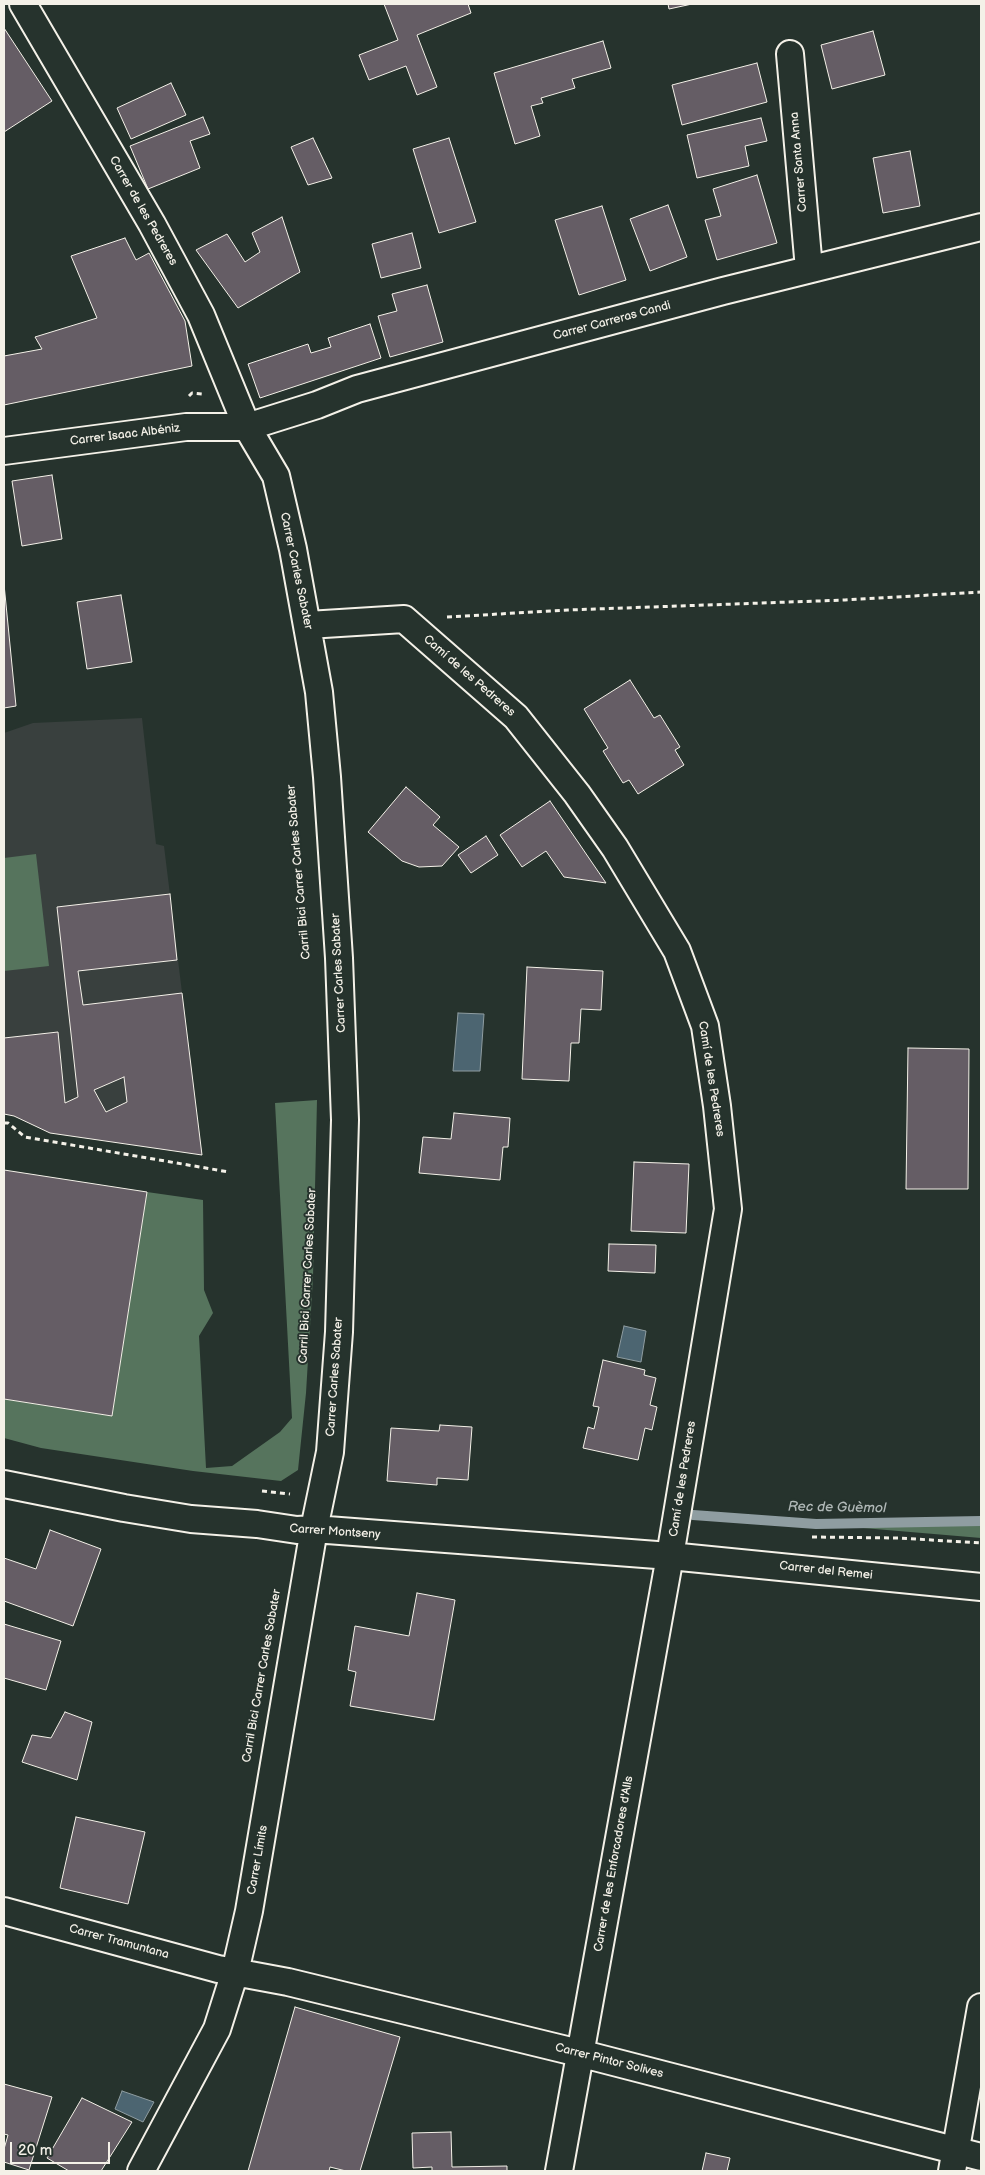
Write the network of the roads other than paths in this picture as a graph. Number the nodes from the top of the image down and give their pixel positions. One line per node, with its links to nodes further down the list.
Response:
1 (26, 5): 5 (street, Carrer de les Pedreres)
2 (790, 54): 4 (street, Carrer Santa Anna)
3 (981, 227): 4 (street, Carrer Carreras Candi)
4 (809, 270): 5 (street, Carrer Carreras Candi)
5 (247, 427): 6 (street, Carrer Isaac Albéniz); 7 (street, Carrer Carles Sabater)
6 (4, 451)
7 (308, 625): 9 (street, Carrer Carles Sabater); 10 (street, Camí de les Pedreres)
8 (4, 1484): 9 (street, Carrer Montseny)
9 (314, 1530): 10 (street, Carrer Montseny); 13 (street, Carrer Límits)
10 (670, 1556): 11 (street, Carrer del Remei); 15 (street, Carrer de les Enforcadores d'Alls)
11 (981, 1587)
12 (4, 1911): 13 (street, Carrer Tramuntana)
13 (235, 1972): 15 (street, Carrer Pintor Solives); 18 (street, Carrer Límits)
14 (981, 2007): 17 (street)
15 (580, 2053): 17 (street, Carrer Pintor Solives); 19 (street, Carrer de les Enforcadores d'Alls)
16 (981, 2157): 17 (street, Carrer Pintor Solives)
17 (954, 2161)
18 (141, 2171)
19 (559, 2171)

